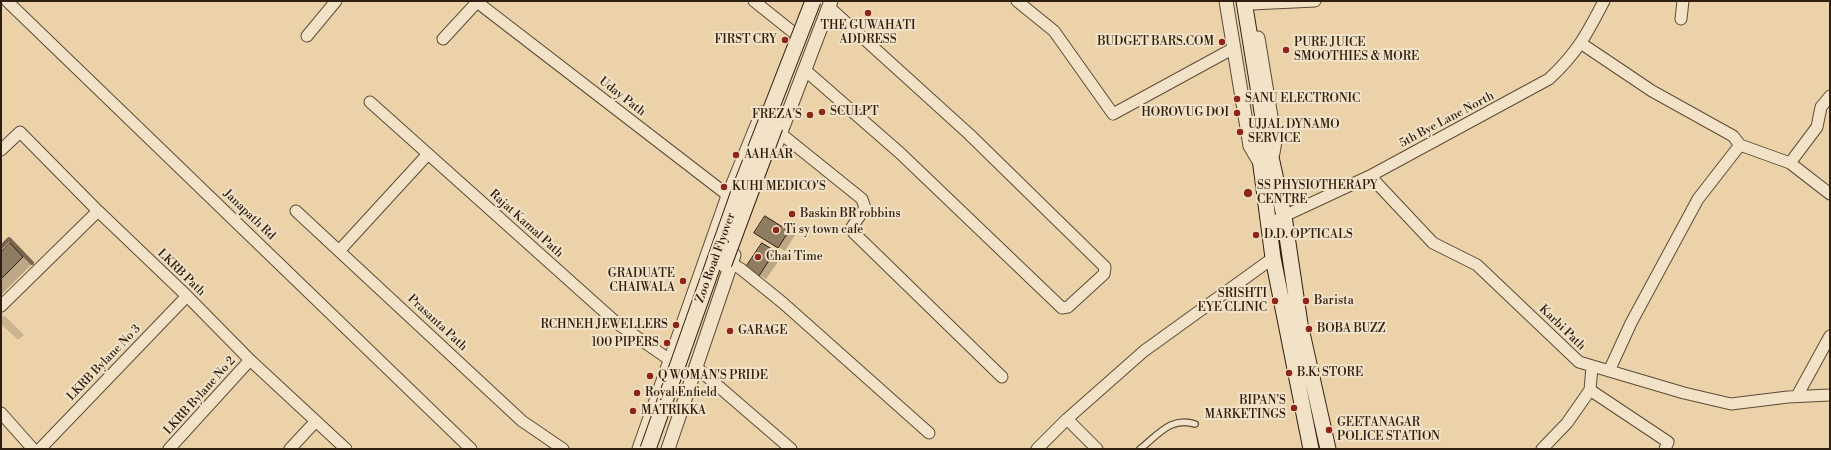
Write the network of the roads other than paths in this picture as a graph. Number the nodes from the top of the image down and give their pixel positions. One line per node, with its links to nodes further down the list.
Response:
1 (7, 1): 64 (street, Janapath Rd)
2 (336, 1): 17 (street)
3 (478, 1): 18 (street); 33 (street, Uday Path)
4 (754, 1): 16 (street)
5 (806, 1): 16 (street)
6 (813, 1): 67 (main road, Zoo Road Flyover, bridge)
7 (1016, 1): 20 (street)
8 (1226, 1): 20 (street)
9 (1236, 1): 24 (main road)
10 (1314, 1): 13 (street)
11 (1604, 1): 19 (street, 5th Bye Lane North)
12 (1683, 1): 15 (street)
13 (1249, 2): 24 (main road); 30 (street)
14 (828, 3): 21 (street); 21 (street); 68 (main road, Zoo Road Flyover, bridge)
15 (1681, 19)
16 (794, 33): 33 (street)
17 (307, 36)
18 (443, 39)
19 (1582, 44): 26 (street); 31 (street, 5th Bye Lane North)
20 (1234, 48): 30 (street)
21 (805, 70): 25 (street)
22 (1830, 96): 29 (street)
23 (370, 102): 28 (street, Rajat Kamal Path)
24 (1261, 130): 30 (main road)
25 (780, 133): 36 (street); 50 (street)
26 (1740, 145): 29 (street); 49 (street)
27 (1, 150): 34 (street, LKRB Path)
28 (428, 154): 39 (street); 46 (street, Rajat Kamal Path)
29 (1790, 163): 32 (street)
30 (1266, 164): 37 (main road); 38 (main road)
31 (1370, 176): 37 (street, 5th Bye Lane North); 48 (street, Karbi Path)
32 (1830, 194)
33 (728, 196): 36 (street, Uday Path); 46 (street)
34 (98, 211): 42 (street, LKRB Path); 43 (street)
35 (296, 211): 39 (street, Prasanta Path)
36 (750, 213): 41 (street)
37 (1284, 216): 38 (street, 5th Bye Lane North); 75 (main road)
38 (1270, 225): 40 (main road)
39 (339, 251): 65 (street, Prasanta Path)
40 (1273, 258): 55 (street); 74 (main road)
41 (731, 263): 47 (street); 58 (street)
42 (187, 296): 45 (street, LKRB Path); 60 (street, LKRB Bylane No 3)
43 (1, 306)
44 (1830, 336): 53 (street)
45 (250, 360): 56 (street, LKRB Path); 61 (street, LKRB Bylane No 2)
46 (670, 360): 66 (street)
47 (696, 367): 69 (street); 70 (street)
48 (1592, 367): 49 (street, Karbi Path); 51 (street)
49 (1609, 371): 53 (street, Karbi Path)
50 (1002, 377)
51 (1590, 390): 76 (street); 77 (street)
52 (1830, 395): 53 (street, Karbi Path)
53 (1797, 396)
54 (1, 413): 59 (street)
55 (1067, 419): 71 (street); 72 (street)
56 (315, 422): 62 (street); 63 (street, LKRB Path)
57 (1195, 424): 73 (lane)
58 (929, 433)
59 (33, 449)
60 (40, 449)
61 (168, 449)
62 (290, 449)
63 (346, 449)
64 (472, 449)
65 (563, 449)
66 (639, 449)
67 (648, 449)
68 (659, 449)
69 (668, 449)
70 (791, 449)
71 (1037, 449)
72 (1097, 449)
73 (1140, 449)
74 (1311, 449)
75 (1328, 449)
76 (1542, 449)
77 (1665, 449)

